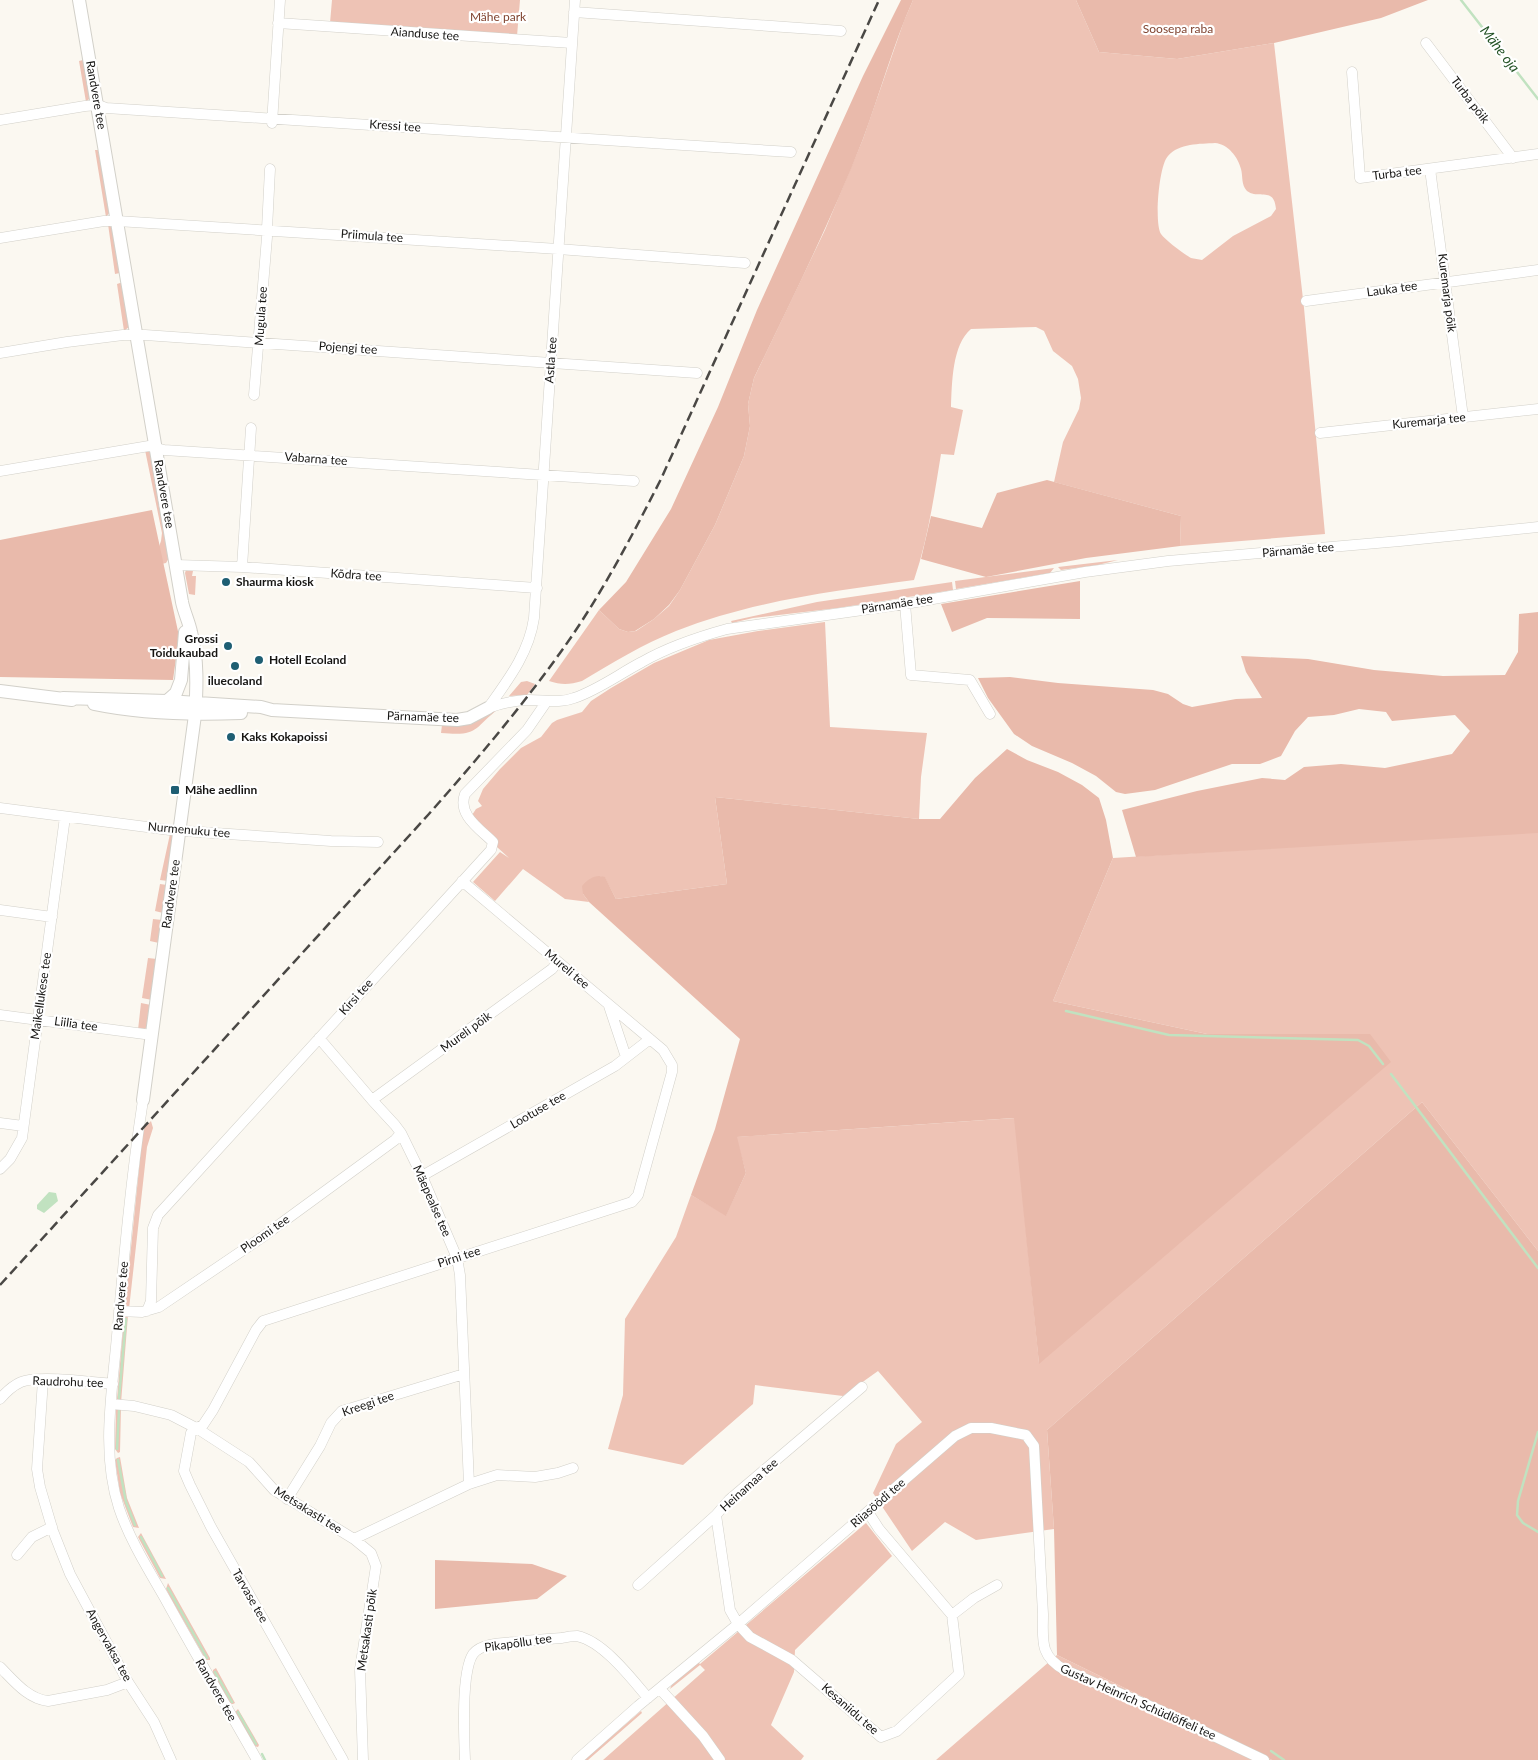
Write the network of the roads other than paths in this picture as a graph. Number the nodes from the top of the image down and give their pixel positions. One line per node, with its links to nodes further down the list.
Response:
1 (79, 0): 10 (main road, Randvere tee)
2 (280, 0): 5 (street)
3 (575, 0): 4 (street, Astla tee)
4 (574, 12): 6 (street); 7 (street, Astla tee)
5 (278, 23): 7 (street, Aianduse tee); 12 (street)
6 (842, 31)
7 (572, 43): 13 (street, Astla tee)
8 (1426, 43): 16 (street, Turba põik)
9 (1352, 72): 18 (street, Turba tee)
10 (98, 105): 11 (street, Kressi tee); 12 (street, Kressi tee); 19 (main road, Randvere tee)
11 (0, 120)
12 (273, 120): 13 (street, Kressi tee)
13 (566, 138): 14 (street, Kressi tee); 22 (street, Astla tee)
14 (791, 152)
15 (1538, 154): 16 (street, Turba tee)
16 (1513, 158): 18 (street, Turba tee)
17 (270, 169): 20 (street, Mugula tee)
18 (1430, 169): 25 (street, Kuremarja põik)
19 (117, 221): 20 (street, Priimula tee); 21 (street, Priimula tee); 27 (main road, Randvere tee)
20 (267, 233): 22 (street, Priimula tee); 28 (street, Mugula tee)
21 (0, 238)
22 (558, 249): 23 (street, Priimula tee); 30 (street, Astla tee)
23 (745, 263)
24 (1538, 270): 25 (street, Lauka tee)
25 (1446, 282): 26 (street, Lauka tee); 34 (street, Kuremarja põik)
26 (1306, 301)
27 (137, 335): 28 (street, Pojengi tee); 29 (street, Pojengi tee); 37 (main road, Randvere tee)
28 (259, 342): 30 (street, Pojengi tee); 32 (street, Mugula tee)
29 (0, 353)
30 (551, 362): 31 (street, Pojengi tee); 40 (street, Astla tee)
31 (697, 373)
32 (254, 394)
33 (1538, 409): 34 (street, Kuremarja tee)
34 (1462, 417): 36 (street, Kuremarja tee)
35 (251, 428): 38 (street)
36 (1320, 433)
37 (156, 448): 38 (street, Vabarna tee); 39 (street, Vabarna tee); 43 (main road, Randvere tee)
38 (249, 455): 40 (street, Vabarna tee); 44 (street)
39 (0, 471)
40 (544, 475): 41 (street, Vabarna tee); 45 (street, Astla tee)
41 (634, 481)
42 (1538, 527): 46 (street, Pärnamäe tee)
43 (176, 565): 44 (street, Kõdra tee); 47 (main road, Randvere tee)
44 (242, 567): 45 (street, Kõdra tee)
45 (537, 588): 52 (street, Astla tee)
46 (905, 604): 51 (street, Pärnamäe tee); 54 (street)
47 (186, 618): 50 (main road); 53 (main road, Randvere tee)
48 (0, 691): 49 (main road, Pärnamäe tee)
49 (63, 698): 50 (main road, Pärnamäe tee); 53 (main road, Pärnamäe tee)
50 (167, 701): 53 (main road, Pärnamäe tee)
51 (547, 701): 52 (street, Pärnamäe tee); 59 (street, Kirsi tee)
52 (488, 708): 53 (main road, Pärnamäe tee)
53 (195, 709): 57 (main road, Randvere tee)
54 (990, 714)
55 (0, 808): 56 (street, Nurmenuku tee)
56 (65, 817): 57 (street, Nurmenuku tee); 61 (street, Maikellukese tee)
57 (179, 830): 58 (street, Nurmenuku tee); 66 (main road, Randvere tee)
58 (378, 842)
59 (462, 882): 62 (street, Mureli tee); 67 (street, Kirsi tee)
60 (0, 910): 61 (street)
61 (52, 917): 65 (street, Maikellukese tee)
62 (558, 962): 63 (street, Mureli tee); 72 (street, Mureli põik)
63 (609, 1005): 68 (street, Mureli tee); 69 (street)
64 (0, 1015): 65 (street, Liilia tee)
65 (37, 1019): 66 (street, Liilia tee); 74 (street, Maikellukese tee)
66 (152, 1034): 71 (main road, Randvere tee)
67 (319, 1038): 72 (street, Mäepealse tee); 80 (street, Kirsi tee)
68 (650, 1039): 69 (street, Lootuse tee); 70 (street, Mureli tee)
69 (626, 1057): 77 (street, Lootuse tee)
70 (669, 1058): 78 (street, Pirni tee)
71 (143, 1100): 79 (street, Randvere tee)
72 (372, 1100): 75 (street, Mäepealse tee)
73 (0, 1123): 74 (street)
74 (23, 1126): 76 (street, Maikellukese tee)
75 (400, 1134): 77 (street, Mäepealse tee); 80 (street, Ploomi tee)
76 (0, 1169)
77 (422, 1176): 78 (street, Mäepealse tee)
78 (457, 1258): 81 (street, Mäepealse tee); 87 (street, Pirni tee)
79 (119, 1311): 80 (street, Ploomi tee); 83 (street, Randvere tee)
80 (147, 1311)
81 (464, 1374): 90 (street, Mäepealse tee); 91 (street, Kreegi tee)
82 (43, 1380): 83 (street, Raudrohu tee); 85 (street, Raudrohu tee); 94 (street, Angervaksa tee)
83 (113, 1384): 86 (street, Randvere tee)
84 (862, 1387): 93 (street, Heinamaa tee)
85 (0, 1399)
86 (111, 1404): 87 (street, Metsakasti tee); 106 (street, Randvere tee)
87 (198, 1428): 91 (street, Metsakasti tee); 107 (street, Tarvase tee)
88 (1032, 1442): 92 (street, Riiasöödi tee); 112 (street, Gustav Heinrich Schüdlöffeli tee)
89 (573, 1468): 90 (street, Metsakasti tee)
90 (469, 1484): 95 (street, Metsakasti tee)
91 (287, 1498): 95 (street, Metsakasti tee)
92 (868, 1512): 99 (street); 100 (street, Riiasöödi tee)
93 (716, 1515): 97 (street, Heinamaa tee); 100 (street)
94 (52, 1527): 96 (street); 102 (street, Angervaksa tee)
95 (354, 1539): 108 (street, Metsakasti põik)
96 (16, 1555)
97 (638, 1585)
98 (997, 1585): 99 (street)
99 (952, 1616): 100 (street, Kesaniidu tee)
100 (738, 1624): 103 (street, Riiasöödi tee)
101 (0, 1667): 102 (street)
102 (128, 1682): 105 (street, Angervaksa tee)
103 (660, 1688): 104 (street, Riiasöödi tee); 111 (street)
104 (648, 1698): 109 (street, Pikapõllu tee); 110 (street, Riiasöödi tee)
105 (171, 1760)
106 (256, 1760)
107 (343, 1760)
108 (363, 1760)
109 (465, 1760)
110 (577, 1760)
111 (720, 1760)
112 (1264, 1760)

